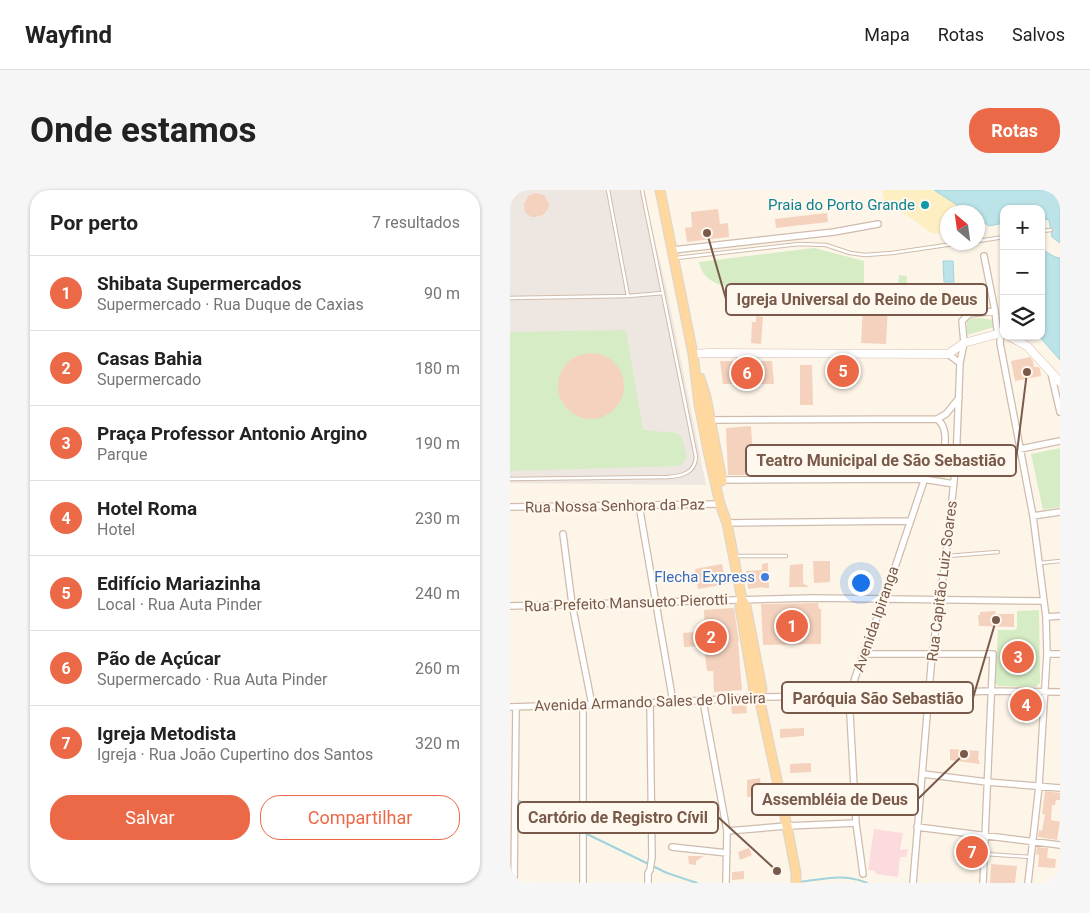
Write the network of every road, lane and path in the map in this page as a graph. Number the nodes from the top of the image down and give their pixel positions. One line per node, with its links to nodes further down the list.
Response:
1 (608, 190): 13 (lane)
2 (642, 190): 12 (lane)
3 (660, 190): 10 (main road)
4 (878, 224): 10 (street)
5 (1051, 230): 6 (lane)
6 (1045, 231)
7 (1000, 238): 8 (lane)
8 (985, 240)
9 (940, 246): 10 (lane)
10 (674, 254): 21 (main road)
11 (984, 256): 15 (street)
12 (663, 293): 13 (lane); 35 (lane)
13 (628, 296): 14 (lane)
14 (510, 298)
15 (995, 311): 16 (street); 20 (street, Rua Capitão Luiz Soares)
16 (1000, 331)
17 (1000, 336): 20 (main road)
18 (1002, 340): 32 (street)
19 (1015, 340): 24 (main road)
20 (964, 343): 22 (main road); 23 (street, Rua Capitão Luiz Soares)
21 (693, 354): 22 (main road); 27 (main road); 30 (main road)
22 (948, 354): 23 (street)
23 (960, 364): 26 (street, Rua Capitão Luiz Soares)
24 (1051, 372): 25 (main road); 28 (street)
25 (1060, 382)
26 (959, 398): 29 (street); 34 (street, Rua Capitão Luiz Soares)
27 (699, 404): 30 (street); 39 (main road)
28 (1060, 412)
29 (938, 419): 30 (street); 33 (street)
30 (710, 421): 37 (main road)
31 (1060, 442): 32 (street)
32 (1021, 450): 34 (street); 43 (street)
33 (944, 455): 34 (street); 36 (street, Avenida Ipiranga)
34 (956, 462): 38 (street, Rua Capitão Luiz Soares)
35 (510, 479)
36 (923, 479): 37 (street); 38 (street); 44 (street, Avenida Ipiranga)
37 (721, 480): 45 (main road)
38 (954, 484): 50 (street, Rua Capitão Luiz Soares)
39 (720, 504): 40 (street, Rua Nossa Senhora da Paz); 45 (main road)
40 (639, 505): 41 (street, Rua Nossa Senhora da Paz); 57 (street)
41 (510, 507)
42 (1060, 512): 43 (street)
43 (1034, 516): 52 (street)
44 (909, 521): 45 (street); 55 (street, Avenida Ipiranga)
45 (727, 523): 48 (main road)
46 (563, 534): 58 (street)
47 (998, 552): 50 (lane)
48 (734, 556): 49 (lane); 54 (main road)
49 (786, 556)
50 (946, 556): 53 (street, Rua Capitão Luiz Soares)
51 (1060, 561): 52 (lane)
52 (1041, 564): 56 (street)
53 (941, 599): 55 (street, Rua Prefeito Mansueto Pierotti); 56 (street, Rua Prefeito Mansueto Pierotti); 65 (street, Rua Capitão Luiz Soares)
54 (742, 600): 55 (street, Rua Prefeito Mansueto Pierotti); 57 (street, Rua Prefeito Mansueto Pierotti); 71 (main road)
55 (884, 600): 62 (street, Avenida Ipiranga)
56 (1043, 601): 61 (street)
57 (655, 602): 58 (street, Rua Prefeito Mansueto Pierotti); 73 (street)
58 (572, 604): 59 (street, Rua Prefeito Mansueto Pierotti); 76 (street)
59 (510, 606)
60 (1060, 616): 61 (street)
61 (1046, 618): 63 (street)
62 (863, 654): 65 (street); 70 (street, Avenida Ipiranga)
63 (1047, 654): 64 (street); 67 (street)
64 (1060, 654)
65 (932, 655): 66 (street); 69 (street, Rua Capitão Luiz Soares)
66 (991, 691): 67 (street, Avenida Armando Sales de Oliveira); 69 (street, Avenida Armando Sales de Oliveira); 79 (street)
67 (1044, 692): 68 (street, Avenida Armando Sales de Oliveira); 80 (street)
68 (1060, 692)
69 (930, 693): 70 (street, Avenida Armando Sales de Oliveira); 78 (street, Rua Capitão Luiz Soares)
70 (849, 696): 71 (street, Avenida Armando Sales de Oliveira); 83 (street, Avenida Ipiranga)
71 (759, 697): 72 (street, Avenida Armando Sales de Oliveira); 85 (main road)
72 (704, 701): 73 (street, Avenida Armando Sales de Oliveira); 87 (street)
73 (673, 702): 74 (street, Avenida Armando Sales de Oliveira)
74 (650, 703): 76 (street, Avenida Armando Sales de Oliveira); 100 (street)
75 (583, 705): 76 (street, Avenida Armando Sales de Oliveira); 77 (street, Avenida Armando Sales de Oliveira); 99 (street)
76 (592, 706)
77 (513, 707): 98 (street)
78 (923, 774): 79 (street); 82 (street, Rua Capitão Luiz Soares)
79 (987, 782): 80 (street); 88 (street)
80 (1039, 786): 81 (street); 89 (street)
81 (1060, 788)
82 (921, 794): 83 (street); 86 (street, Rua Capitão Luiz Soares)
83 (854, 795): 84 (street, Avenida Ipiranga)
84 (856, 823): 85 (street); 96 (street, Avenida Ipiranga)
85 (787, 826): 87 (street); 95 (main road)
86 (917, 827): 88 (street); 103 (street, Rua Capitão Luiz Soares)
87 (727, 831): 92 (street)
88 (985, 836): 89 (street); 93 (street)
89 (1033, 841): 90 (street); 94 (street)
90 (1060, 845)
91 (672, 847): 92 (street)
92 (727, 853): 97 (street)
93 (984, 854): 94 (lane); 104 (street)
94 (1031, 857): 105 (street)
95 (796, 873): 101 (main road); 102 (main road)
96 (863, 874)
97 (726, 881)
98 (514, 883)
99 (583, 883)
100 (648, 883)
101 (796, 883)
102 (800, 883)
103 (913, 883)
104 (983, 883)
105 (1028, 883)

